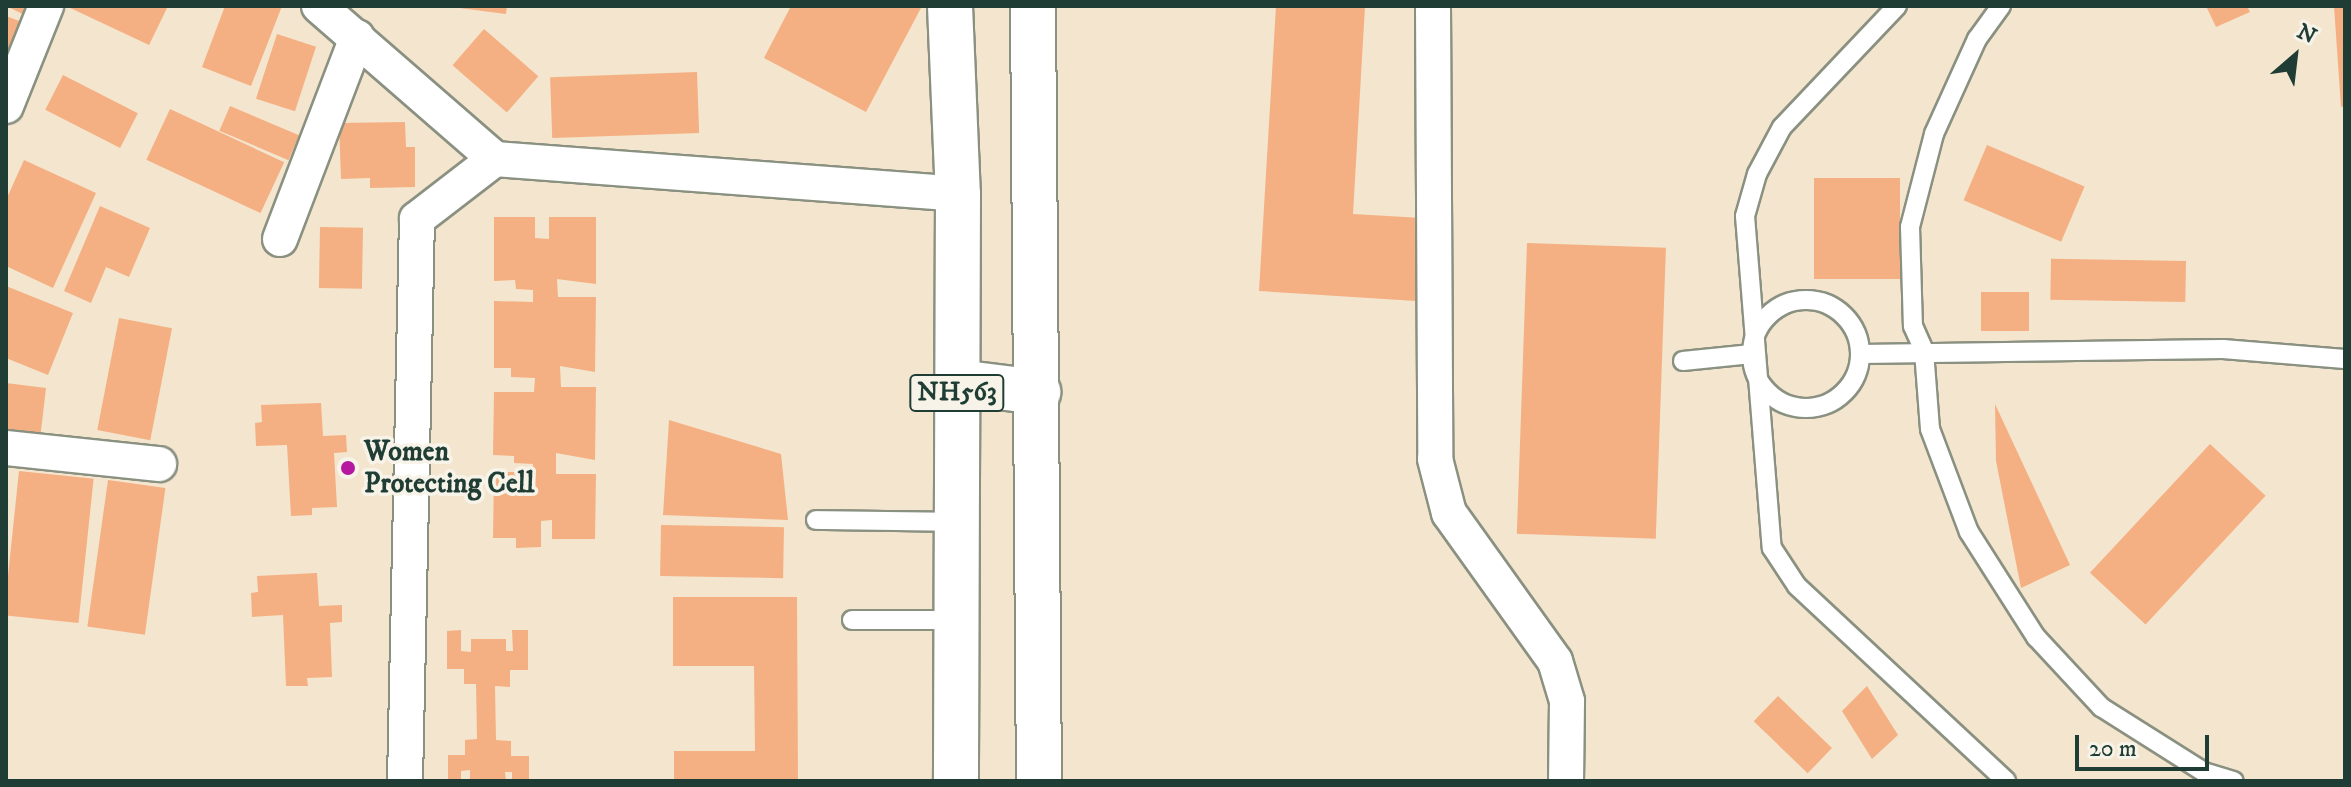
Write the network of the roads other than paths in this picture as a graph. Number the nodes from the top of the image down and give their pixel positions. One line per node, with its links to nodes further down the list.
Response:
1 (46, 6): 9 (street)
2 (319, 6): 8 (street)
3 (950, 6): 11 (highway, NH563)
4 (1033, 6): 19 (highway, NH563)
5 (1433, 6): 29 (street)
6 (1897, 6): 14 (lane)
7 (2001, 6): 13 (lane)
8 (357, 37): 10 (street); 12 (street)
9 (6, 106)
10 (495, 159): 11 (street); 26 (street)
11 (958, 194): 18 (highway, NH563)
12 (280, 239)
13 (1924, 351): 15 (lane); 16 (lane); 31 (lane)
14 (1752, 354): 15 (lane); 15 (lane); 17 (lane); 30 (lane)
15 (1861, 354)
16 (2345, 359)
17 (1683, 361)
18 (958, 382): 19 (highway); 23 (highway, NH563)
19 (1038, 392): 28 (highway, NH563)
20 (6, 448): 21 (street)
21 (159, 464)
22 (816, 520): 23 (lane)
23 (957, 522): 25 (highway, NH563)
24 (852, 620): 25 (lane)
25 (956, 620): 27 (highway, NH563)
26 (405, 781)
27 (956, 781)
28 (1039, 781)
29 (1566, 781)
30 (2006, 781)
31 (2234, 781)

